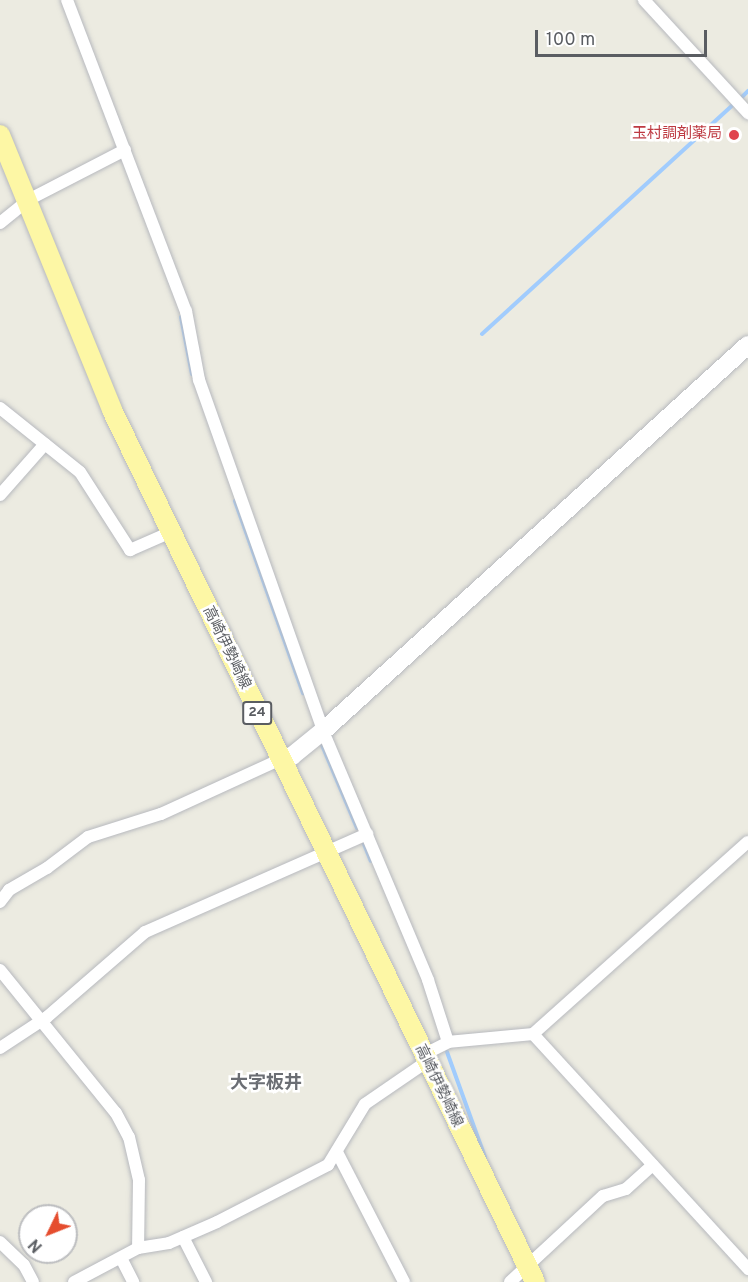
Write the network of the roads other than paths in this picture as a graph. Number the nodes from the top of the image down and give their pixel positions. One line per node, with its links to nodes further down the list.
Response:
1 (67, 0): 5 (street)
2 (644, 0): 3 (street)
3 (748, 113)
4 (0, 135): 6 (main road, 高崎伊勢崎線 / 24)
5 (125, 150): 6 (street); 13 (street)
6 (26, 202): 7 (street); 12 (main road, 高崎伊勢崎線 / 24)
7 (0, 223)
8 (748, 345): 13 (street)
9 (0, 408): 10 (street)
10 (45, 444): 11 (street); 12 (street)
11 (0, 495)
12 (170, 533): 14 (main road, 高崎伊勢崎線 / 24)
13 (322, 731): 14 (street); 15 (street)
14 (279, 760): 17 (main road, 高崎伊勢崎線 / 24); 19 (street)
15 (367, 834): 17 (street); 24 (street)
16 (748, 842): 23 (street)
17 (325, 852): 22 (street); 26 (main road, 高崎伊勢崎線 / 24)
18 (0, 881): 19 (street)
19 (9, 890): 20 (street)
20 (0, 902)
21 (0, 970): 22 (street)
22 (39, 1022): 25 (street); 31 (street)
23 (534, 1034): 24 (street); 28 (street)
24 (448, 1042): 26 (street)
25 (0, 1048)
26 (424, 1058): 27 (street); 34 (main road, 高崎伊勢崎線 / 24)
27 (338, 1154): 29 (street); 39 (street)
28 (653, 1165): 33 (street); 34 (street)
29 (183, 1237): 31 (street); 38 (street)
30 (0, 1242): 35 (street)
31 (138, 1248): 32 (street)
32 (121, 1258): 36 (street); 37 (street)
33 (748, 1269)
34 (532, 1275): 40 (street)
35 (33, 1282)
36 (74, 1282)
37 (134, 1282)
38 (206, 1282)
39 (404, 1282)
40 (510, 1282)

